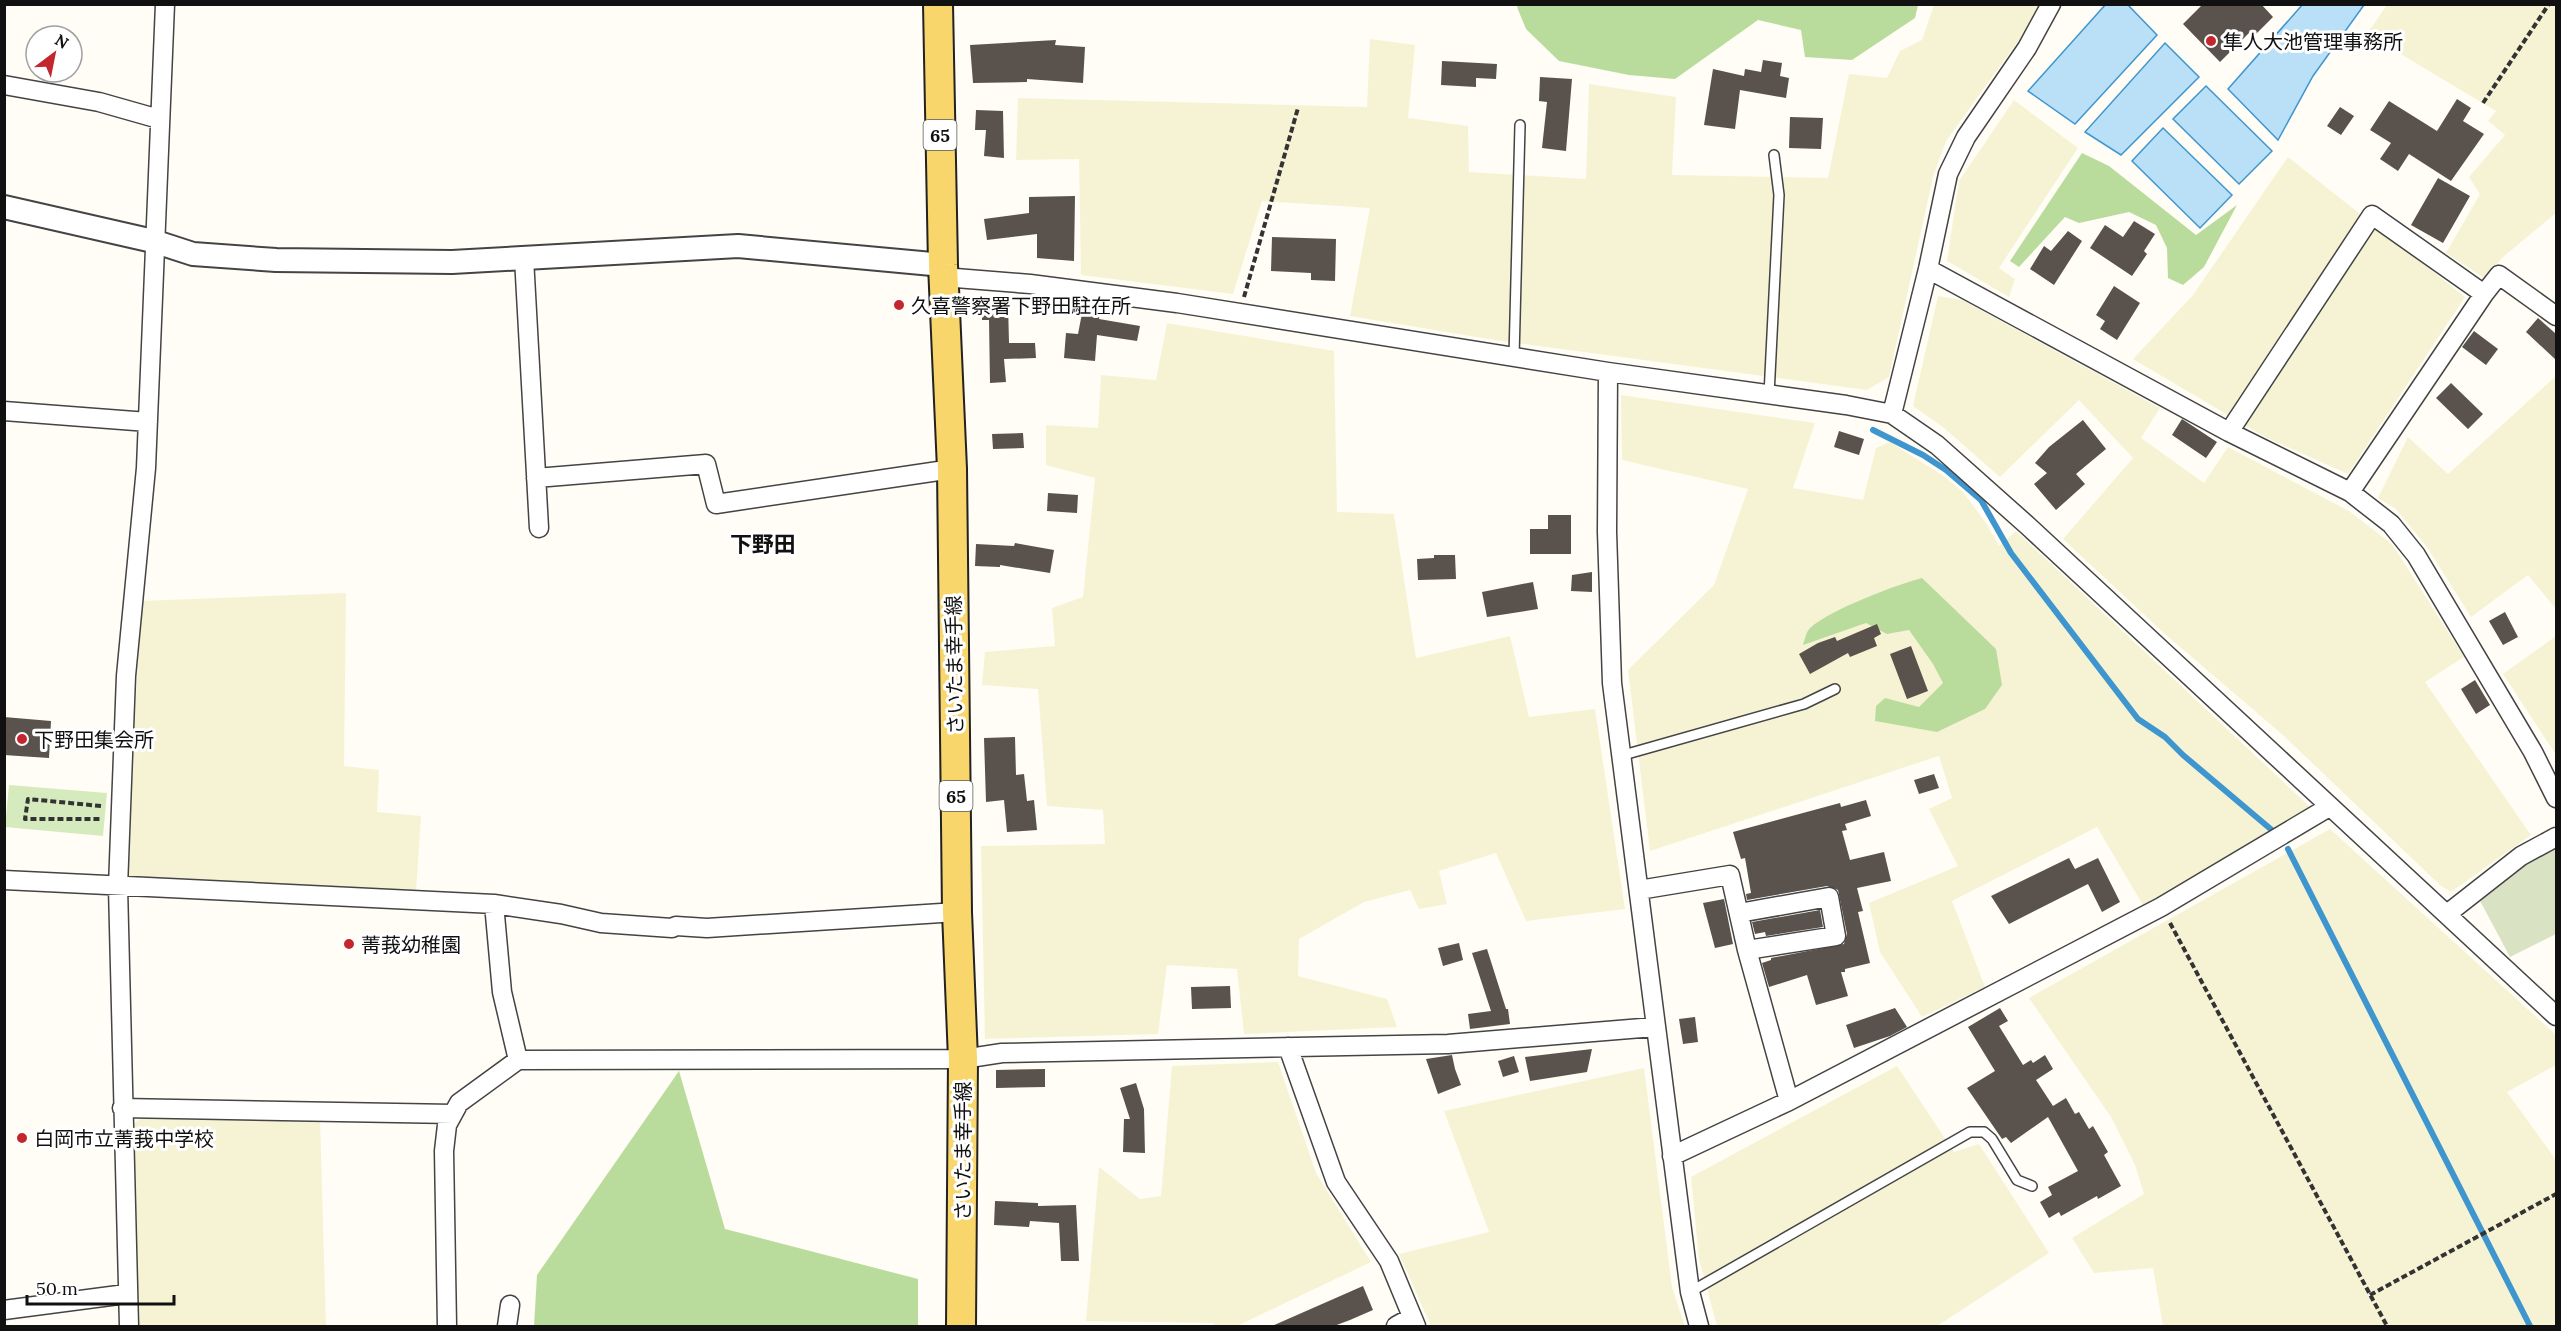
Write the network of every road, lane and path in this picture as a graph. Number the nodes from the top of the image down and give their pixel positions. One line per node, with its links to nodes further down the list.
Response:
1 (165, 4): 8 (street)
2 (938, 4): 15 (main road, さいたま幸手線 / 65)
3 (2051, 4): 14 (street)
4 (2549, 4): 6 (path)
5 (4, 85): 8 (street)
6 (2483, 103)
7 (1298, 108): 17 (path)
8 (159, 118): 12 (street)
9 (1520, 125): 19 (lane)
10 (1774, 155): 21 (lane)
11 (4, 207): 12 (street)
12 (153, 241): 13 (street); 24 (street)
13 (524, 258): 15 (street); 27 (street)
14 (1928, 268): 23 (street); 25 (street)
15 (943, 271): 17 (street); 26 (main road, さいたま幸手線 / 65)
16 (2484, 294): 18 (street); 25 (street); 28 (street)
17 (1240, 312): 19 (street)
18 (2556, 316)
19 (1514, 357): 20 (street)
20 (1608, 372): 21 (street); 31 (street)
21 (1769, 394): 23 (street)
22 (4, 411): 24 (street)
23 (1892, 414): 34 (street)
24 (148, 422): 38 (street)
25 (2229, 432): 28 (street)
26 (952, 469): 27 (street); 42 (main road, さいたま幸手線 / 65)
27 (536, 478): 29 (street)
28 (2350, 492): 32 (street)
29 (539, 528)
30 (1835, 689): 31 (lane)
31 (1620, 756): 39 (street)
32 (2556, 798)
33 (101, 806): 35 (path)
34 (2329, 807): 41 (street); 44 (street)
35 (101, 819)
36 (2556, 837): 44 (street)
37 (4, 879): 38 (street)
38 (118, 887): 40 (street); 52 (street)
39 (1639, 890): 43 (street); 47 (street)
40 (494, 904): 42 (street); 50 (street)
41 (2161, 907): 51 (street); 59 (path)
42 (957, 912): 49 (main road, さいたま幸手線 / 65)
43 (1738, 913): 45 (street); 45 (street)
44 (2447, 914): 46 (street)
45 (1747, 950): 51 (street)
46 (2556, 1016)
47 (1654, 1027): 48 (street); 54 (street)
48 (1288, 1047): 49 (street); 62 (street)
49 (963, 1059): 50 (street); 66 (main road, さいたま幸手線 / 65)
50 (518, 1060): 53 (street)
51 (1789, 1101): 54 (street)
52 (122, 1108): 53 (street); 58 (street)
53 (453, 1114): 64 (street)
54 (1672, 1156): 57 (street)
55 (2032, 1186): 57 (lane)
56 (2556, 1194): 59 (path)
57 (1690, 1292): 68 (street)
58 (126, 1294): 61 (street); 63 (street)
59 (2370, 1295): 69 (path)
60 (510, 1305): 65 (street)
61 (4, 1310)
62 (1414, 1322): 67 (street)
63 (129, 1326)
64 (447, 1326)
65 (507, 1326)
66 (961, 1326)
67 (1396, 1326)
68 (1699, 1326)
69 (2387, 1326)

